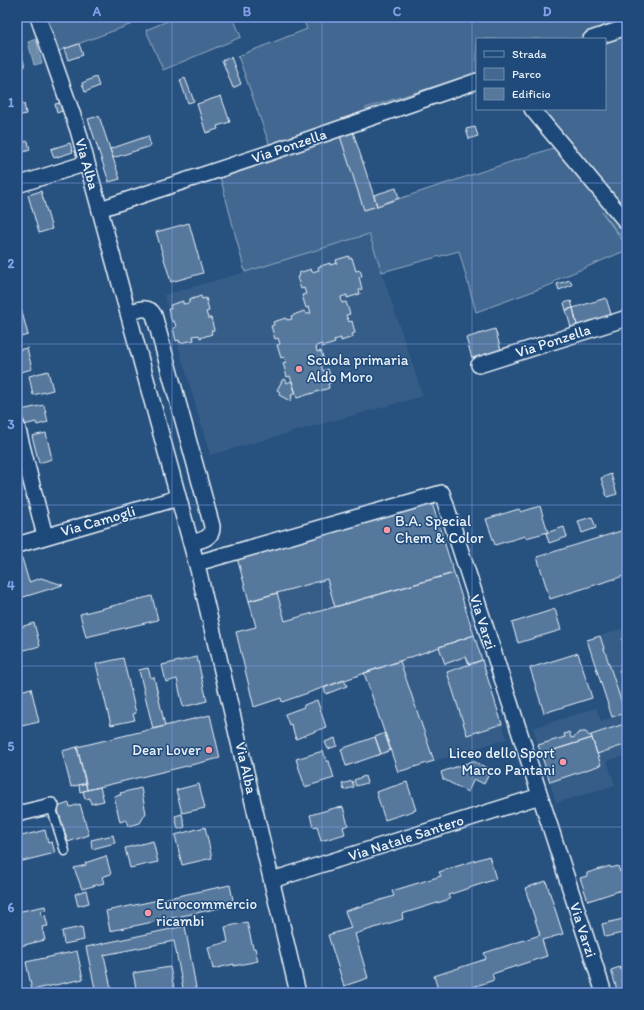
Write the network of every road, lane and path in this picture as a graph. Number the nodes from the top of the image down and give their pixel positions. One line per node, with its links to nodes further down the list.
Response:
1 (38, 17): 6 (street, Via Alba)
2 (627, 28): 3 (street)
3 (594, 38)
4 (476, 81): 8 (street, Via Ponzella)
5 (533, 110): 9 (street)
6 (87, 163): 7 (street); 8 (street, Via Alba)
7 (17, 185)
8 (100, 209): 10 (street, Via Alba)
9 (627, 223)
10 (128, 313): 14 (street, Via Alba); 16 (street)
11 (627, 318): 12 (street, Via Ponzella)
12 (479, 365)
13 (17, 426): 15 (street)
14 (178, 498): 15 (street, Via Camogli); 16 (street, Via Alba)
15 (45, 536): 17 (street, Via Camogli)
16 (191, 542): 18 (street, Via Alba)
17 (17, 545)
18 (196, 563): 19 (street, Via Varzi); 23 (street, Via Alba)
19 (540, 796): 23 (street, Via Natale Santero); 25 (street, Via Varzi)
20 (51, 806): 21 (street); 22 (lane)
21 (17, 814)
22 (65, 851)
23 (272, 880): 24 (street, Via Alba)
24 (298, 993)
25 (604, 993)

